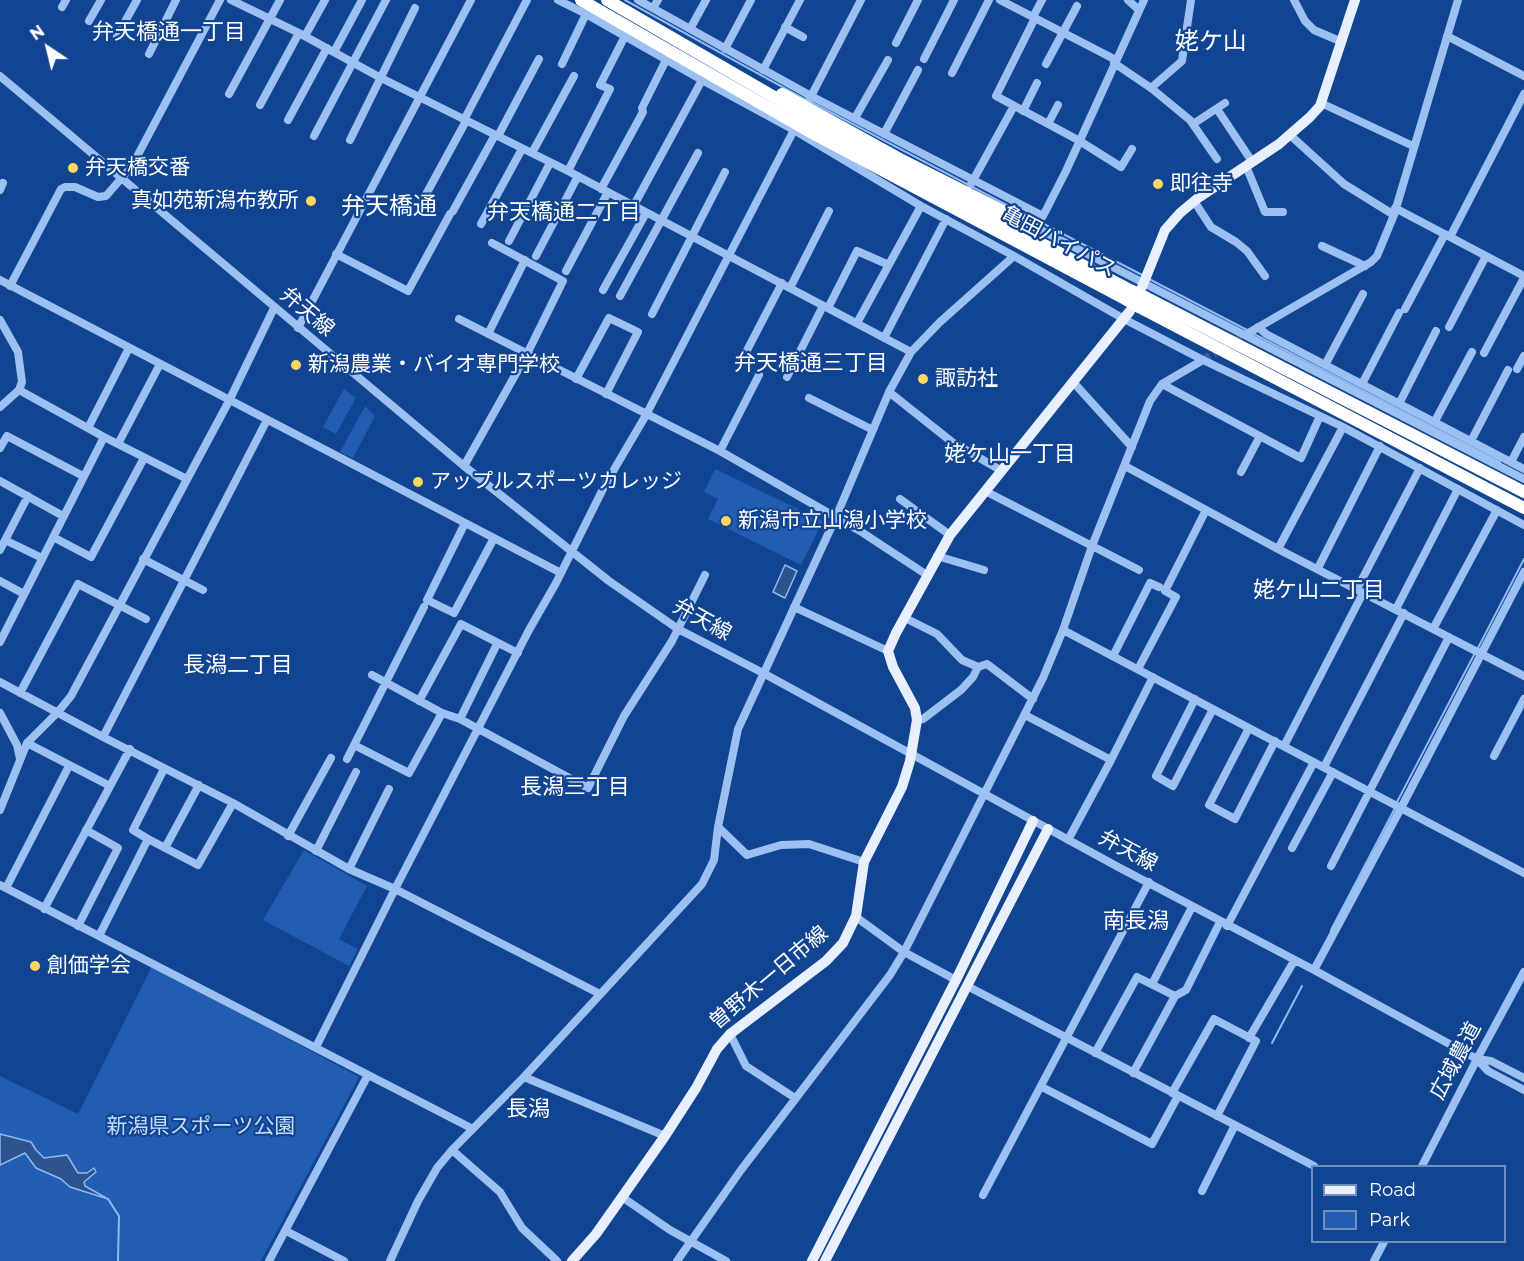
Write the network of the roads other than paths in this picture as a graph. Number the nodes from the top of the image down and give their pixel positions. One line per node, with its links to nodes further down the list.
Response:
1 (100, 0): 38 (street)
2 (136, 0): 43 (street)
3 (176, 0): 51 (street)
4 (220, 0): 104 (street)
5 (231, 0): 37 (street)
6 (280, 0): 37 (street)
7 (325, 0): 42 (street)
8 (362, 0): 50 (street)
9 (386, 0): 57 (street)
10 (471, 0): 73 (street)
11 (527, 0): 83 (street)
12 (558, 0): 35 (street)
13 (581, 0): 140 (highway, 亀田バイパス)
14 (607, 0): 60 (highway, 亀田バイパス)
15 (638, 0): 31 (street)
16 (706, 0): 40 (street)
17 (751, 0): 49 (street)
18 (800, 0): 39 (street)
19 (861, 0): 74 (street)
20 (918, 0): 48 (street)
21 (954, 0): 53 (street)
22 (989, 0): 63 (street)
23 (1000, 0): 36 (street)
24 (1042, 0): 36 (street)
25 (1128, 0): 34 (street)
26 (1144, 0): 34 (street)
27 (1191, 0): 70 (street)
28 (1294, 0): 47 (street)
29 (1355, 0): 47 (main road)
30 (1458, 0): 45 (street)
31 (656, 4): 40 (street)
32 (1077, 6): 41 (street)
33 (415, 8): 67 (street)
34 (1138, 10): 56 (street)
35 (586, 14): 44 (street); 58 (street)
36 (1034, 17): 41 (street); 79 (street)
37 (270, 18): 42 (street); 71 (street)
38 (89, 21)
39 (785, 27): 46 (street); 61 (street)
40 (690, 29): 49 (street)
41 (1064, 33): 56 (street); 59 (street)
42 (302, 34): 50 (street); 77 (street)
43 (117, 36)
44 (625, 36): 54 (street); 101 (street)
45 (1447, 36): 66 (street); 93 (street)
46 (803, 37)
47 (1342, 42): 75 (main road)
48 (896, 43)
49 (725, 49): 61 (street)
50 (330, 50): 57 (street); 82 (street)
51 (150, 54)
52 (539, 59): 88 (street)
53 (924, 59)
54 (666, 60): 68 (street); 106 (street)
55 (888, 60): 81 (street)
56 (1115, 61): 70 (street); 92 (street)
57 (353, 63): 67 (street); 90 (street)
58 (562, 64)
59 (1046, 64)
60 (721, 67): 74 (highway); 140 (highway, 亀田バイパス)
61 (763, 70): 74 (street)
62 (918, 70): 87 (street)
63 (952, 73)
64 (0, 76): 104 (street, 弁天線)
65 (574, 76): 96 (street)
66 (1524, 76)
67 (381, 78): 73 (street); 91 (street)
68 (702, 80): 86 (street); 110 (street)
69 (1037, 83): 79 (street)
70 (1150, 88): 85 (street)
71 (229, 94)
72 (1524, 94): 119 (street)
73 (420, 96): 83 (street); 124 (street)
74 (809, 101): 81 (street); 105 (highway)
75 (1321, 102): 89 (main road); 93 (street)
76 (1225, 103): 80 (street)
77 (260, 105)
78 (1058, 105): 84 (street)
79 (1019, 108): 84 (street); 105 (street)
80 (1217, 109): 85 (street); 99 (street)
81 (855, 118): 87 (street)
82 (288, 120)
83 (465, 120): 88 (street); 107 (street)
84 (1047, 124): 92 (street)
85 (1193, 124): 98 (street)
86 (794, 130): 109 (street); 125 (street)
87 (885, 134): 105 (street)
88 (496, 135): 94 (street); 124 (street)
89 (1290, 135): 99 (main road); 113 (street)
90 (314, 136)
91 (350, 140)
92 (1078, 140): 95 (street); 117 (street)
93 (1413, 146): 113 (street)
94 (522, 149): 96 (street); 118 (street)
95 (1132, 149)
96 (532, 153): 100 (street)
97 (698, 153): 116 (street)
98 (1217, 159)
99 (1247, 161): 108 (main road); 112 (street)
100 (550, 162): 101 (street); 121 (street)
101 (568, 171): 103 (street)
102 (726, 172): 120 (street)
103 (578, 176): 106 (street); 127 (street)
104 (121, 179): 136 (street); 143 (street, 弁天線)
105 (970, 186): 117 (highway)
106 (604, 191): 110 (street); 132 (street)
107 (424, 198)
108 (1194, 201): 133 (street); 140 (main road)
109 (921, 206): 115 (street); 130 (street)
110 (633, 207): 114 (street)
111 (829, 211): 137 (street)
112 (1283, 212)
113 (1394, 212): 119 (street); 131 (street)
114 (646, 213): 116 (street); 138 (street)
115 (946, 219): 126 (street); 153 (street)
116 (661, 221): 120 (street); 141 (street)
117 (1039, 221): 140 (street)
118 (480, 224)
119 (1447, 235): 128 (street); 169 (street)
120 (692, 237): 125 (street); 144 (street)
121 (509, 241)
122 (492, 243): 129 (street)
123 (1322, 246): 131 (street)
124 (336, 254): 149 (street)
125 (729, 255): 137 (street); 177 (street)
126 (1014, 255): 140 (street); 155 (street)
127 (536, 256)
128 (1486, 256): 134 (street); 148 (street)
129 (525, 260): 152 (street); 158 (street)
130 (889, 265): 142 (street); 147 (street)
131 (1365, 266): 150 (street)
132 (566, 271)
133 (1265, 276)
134 (1524, 277): 157 (street)
135 (0, 280): 136 (street)
136 (10, 286): 154 (street)
137 (786, 286): 142 (street); 160 (street)
138 (603, 290)
139 (1363, 294): 163 (street)
140 (1138, 295): 150 (street); 161 (street); 167 (main road); 207 (highway, 亀田バイパス); 208 (highway, 亀田バイパス)
141 (620, 296)
142 (826, 307): 147 (street); 165 (street)
143 (274, 308): 149 (street, 弁天線); 174 (street)
144 (652, 314)
145 (459, 319): 152 (street)
146 (0, 320): 170 (street)
147 (857, 323): 153 (street)
148 (1449, 327)
149 (298, 328): 195 (street, 弁天線)
150 (1251, 332): 163 (street); 203 (street)
151 (1436, 332): 175 (street)
152 (488, 334): 158 (street)
153 (884, 338): 155 (street)
154 (129, 348): 162 (street); 182 (street)
155 (911, 352): 171 (street)
156 (1472, 352): 180 (street)
157 (1484, 353)
158 (527, 354): 166 (street); 195 (street)
159 (1524, 356): 187 (street)
160 (743, 358)
161 (1203, 360): 168 (street); 178 (street)
162 (160, 364): 174 (street); 188 (street)
163 (1325, 364): 169 (street)
164 (759, 375): 192 (street)
165 (787, 377)
166 (576, 379): 172 (street); 172 (street)
167 (1074, 383): 190 (street); 199 (main road)
168 (1162, 384): 184 (street); 190 (street)
169 (1362, 384): 175 (street)
170 (19, 390): 176 (street); 182 (street)
171 (889, 392): 183 (street); 199 (street)
172 (606, 394): 177 (street)
173 (809, 398): 183 (street)
174 (229, 401): 179 (street); 202 (street)
175 (1400, 402): 180 (street)
176 (0, 407)
177 (646, 415): 192 (street); 226 (street)
178 (1320, 416): 181 (street); 184 (street)
179 (267, 420): 217 (street); 237 (street)
180 (1435, 421): 187 (street)
181 (1343, 427): 189 (street); 224 (street)
182 (88, 428): 186 (street)
183 (873, 430): 216 (street)
184 (1260, 436): 200 (street)
185 (1524, 437): 194 (street)
186 (104, 438): 188 (street); 201 (street)
187 (1471, 441): 194 (street)
188 (118, 444): 193 (street)
189 (1380, 446): 197 (street); 230 (street)
190 (1132, 447): 196 (street)
191 (0, 448): 201 (street)
192 (720, 451): 216 (street)
193 (144, 458): 202 (street); 220 (street)
194 (1511, 462): 198 (street)
195 (464, 466): 226 (street, 弁天線)
196 (1125, 466): 212 (street); 223 (street)
197 (1420, 468): 205 (street); 241 (street)
198 (1524, 469)
199 (1002, 471): 206 (main road)
200 (1241, 472)
201 (83, 476): 215 (street)
202 (187, 479): 229 (street)
203 (1524, 480)
204 (0, 482): 209 (street)
205 (1458, 489): 213 (street); 246 (street)
206 (985, 491): 219 (main road); 223 (street)
207 (1524, 492)
208 (1496, 494): 211 (highway, 亀田バイパス); 214 (highway)
209 (28, 496): 215 (street); 222 (street)
210 (900, 499): 219 (street)
211 (1524, 508)
212 (1206, 510): 224 (street); 260 (street)
213 (1497, 510): 218 (street); 250 (street)
214 (1524, 513)
215 (63, 516): 220 (street)
216 (836, 517): 236 (street); 245 (street)
217 (465, 523): 221 (street); 221 (street)
218 (1524, 525)
219 (950, 534): 227 (main road)
220 (53, 537): 228 (street)
221 (494, 538): 234 (street)
222 (6, 540): 225 (street); 228 (street)
223 (1092, 546): 232 (street); 251 (street)
224 (1278, 549): 230 (street)
225 (0, 550)
226 (571, 552): 234 (street); 249 (street, 弁天線)
227 (938, 556): 231 (street); 236 (main road)
228 (42, 558): 242 (street)
229 (143, 559): 237 (street); 243 (street)
230 (1318, 568): 241 (street)
231 (984, 570)
232 (1139, 570)
233 (1524, 572): 256 (street)
234 (561, 573): 257 (street)
235 (705, 575): 249 (street)
236 (927, 575): 247 (main road)
237 (184, 580): 240 (street); 281 (street)
238 (0, 581): 242 (street)
239 (1160, 587): 258 (street)
240 (203, 590)
241 (1360, 591): 246 (street); 285 (street)
242 (24, 594): 253 (street)
243 (119, 604): 248 (street); 267 (street); 274 (street)
244 (424, 607): 266 (street)
245 (794, 607): 255 (street); 261 (street)
246 (1400, 611): 250 (street); 295 (street)
247 (905, 618): 255 (main road); 259 (street)
248 (146, 619)
249 (678, 629): 261 (street, 弁天線); 280 (street)
250 (1433, 629): 252 (street)
251 (1064, 630): 258 (street); 268 (street)
252 (1449, 637): 256 (street); 302 (street)
253 (0, 642)
254 (497, 644): 257 (street); 271 (street); 277 (street)
255 (888, 651): 278 (main road)
256 (1477, 651): 263 (street); 305 (street)
257 (518, 653): 280 (street)
258 (1113, 656): 260 (street)
259 (978, 667): 268 (street); 278 (street)
260 (1138, 669): 264 (street)
261 (763, 673): 287 (street, 弁天線); 308 (street)
262 (372, 675): 266 (street)
263 (1524, 676)
264 (1152, 677): 269 (street); 292 (street)
265 (0, 682): 267 (street)
266 (386, 684): 271 (street); 284 (street)
267 (20, 693): 274 (street)
268 (1033, 699): 276 (street)
269 (1196, 699): 272 (street); 272 (street)
270 (1524, 699): 288 (street)
271 (420, 701): 275 (street)
272 (1213, 709): 279 (street)
273 (0, 712): 290 (street)
274 (58, 712): 281 (street); 283 (street)
275 (442, 713): 277 (street); 284 (street)
276 (1025, 715): 292 (street); 303 (street)
277 (460, 719): 280 (street)
278 (917, 720): 287 (main road, 曽野木一日市線)
279 (1249, 728): 282 (street); 282 (street)
280 (478, 730): 323 (street)
281 (103, 737): 286 (street)
282 (1275, 741): 285 (street)
283 (27, 743): 290 (street); 294 (street)
284 (354, 746): 291 (street)
285 (1284, 746): 293 (street)
286 (130, 749): 296 (street); 300 (street)
287 (910, 754): 303 (street, 弁天線); 317 (main road, 曽野木一日市線)
288 (1494, 756)
289 (331, 758): 311 (street)
290 (21, 759): 306 (street)
291 (347, 759)
292 (1111, 760): 313 (street)
293 (1314, 762): 295 (street); 327 (street)
294 (69, 766): 300 (street); 322 (street)
295 (1324, 767): 298 (street)
296 (164, 769): 299 (street); 312 (street)
297 (356, 771): 316 (street)
298 (1333, 772): 302 (street); 315 (street)
299 (199, 785): 304 (street); 314 (street)
300 (110, 786): 310 (street)
301 (389, 789): 319 (street)
302 (1370, 791): 305 (street); 318 (street)
303 (984, 794): 307 (street, 弁天線); 330 (street)
304 (232, 803): 311 (street); 314 (street)
305 (1398, 806): 320 (street); 332 (street)
306 (0, 810)
307 (1033, 822): 309 (street, 弁天線); 334 (main road)
308 (718, 827): 317 (street); 337 (street)
309 (1048, 829): 313 (street, 弁天線); 336 (main road)
310 (86, 830): 325 (street); 328 (street)
311 (288, 836): 316 (street)
312 (148, 839): 314 (street); 329 (street)
313 (1068, 840): 321 (street, 弁天線)
314 (165, 848)
315 (1293, 848)
316 (316, 851): 319 (street)
317 (864, 862): 326 (main road, 曽野木一日市線)
318 (1331, 866)
319 (349, 869): 323 (street)
320 (1524, 873)
321 (1149, 882): 324 (street, 弁天線); 340 (street)
322 (3, 886): 325 (street)
323 (395, 888): 337 (street); 342 (street)
324 (1192, 907): 327 (street, 弁天線); 335 (street)
325 (44, 909): 328 (street)
326 (856, 916): 330 (street); 339 (main road, 曽野木一日市線)
327 (1224, 924): 331 (street, 弁天線); 338 (street)
328 (78, 926): 329 (street)
329 (99, 936): 342 (street)
330 (904, 952): 334 (street); 352 (street)
331 (1294, 961): 332 (street, 弁天線); 341 (street)
332 (1314, 970): 344 (street, 弁天線)
333 (1524, 972): 344 (street, 広域農道)
334 (956, 980): 373 (main road)
335 (1152, 984): 338 (street); 343 (street)
336 (969, 987): 340 (street); 374 (main road)
337 (600, 994): 347 (street)
338 (1175, 996): 345 (street)
339 (730, 1034): 352 (street); 356 (main road, 曽野木一日市線)
340 (1067, 1038): 343 (street); 349 (street)
341 (1249, 1038): 351 (street); 353 (street)
342 (315, 1047): 346 (street)
343 (1095, 1053): 345 (street)
344 (1477, 1059): 348 (street, 弁天線); 350 (street, 弁天線); 359 (street, 広域農道)
345 (1133, 1073): 351 (street)
346 (368, 1075): 355 (street); 366 (street)
347 (524, 1077): 355 (street); 356 (street)
348 (1524, 1078)
349 (1042, 1087): 351 (street); 361 (street)
350 (1524, 1090)
351 (1175, 1095): 353 (street)
352 (795, 1098): 364 (street)
353 (1217, 1116): 354 (street)
354 (1235, 1125): 358 (street); 360 (street)
355 (473, 1129): 357 (street)
356 (665, 1136): 362 (main road, 曽野木一日市線)
357 (452, 1150): 368 (street); 369 (street)
358 (1311, 1165)
359 (1423, 1165)
360 (1202, 1191)
361 (983, 1195)
362 (622, 1197): 364 (street); 370 (main road, 曽野木一日市線)
363 (290, 1233): 367 (street)
364 (689, 1242): 371 (street); 372 (street)
365 (1383, 1243): 375 (street)
366 (269, 1261)
367 (344, 1261)
368 (390, 1261)
369 (557, 1261)
370 (572, 1261)
371 (677, 1261)
372 (726, 1261)
373 (812, 1261)
374 (825, 1261)
375 (1374, 1261)

